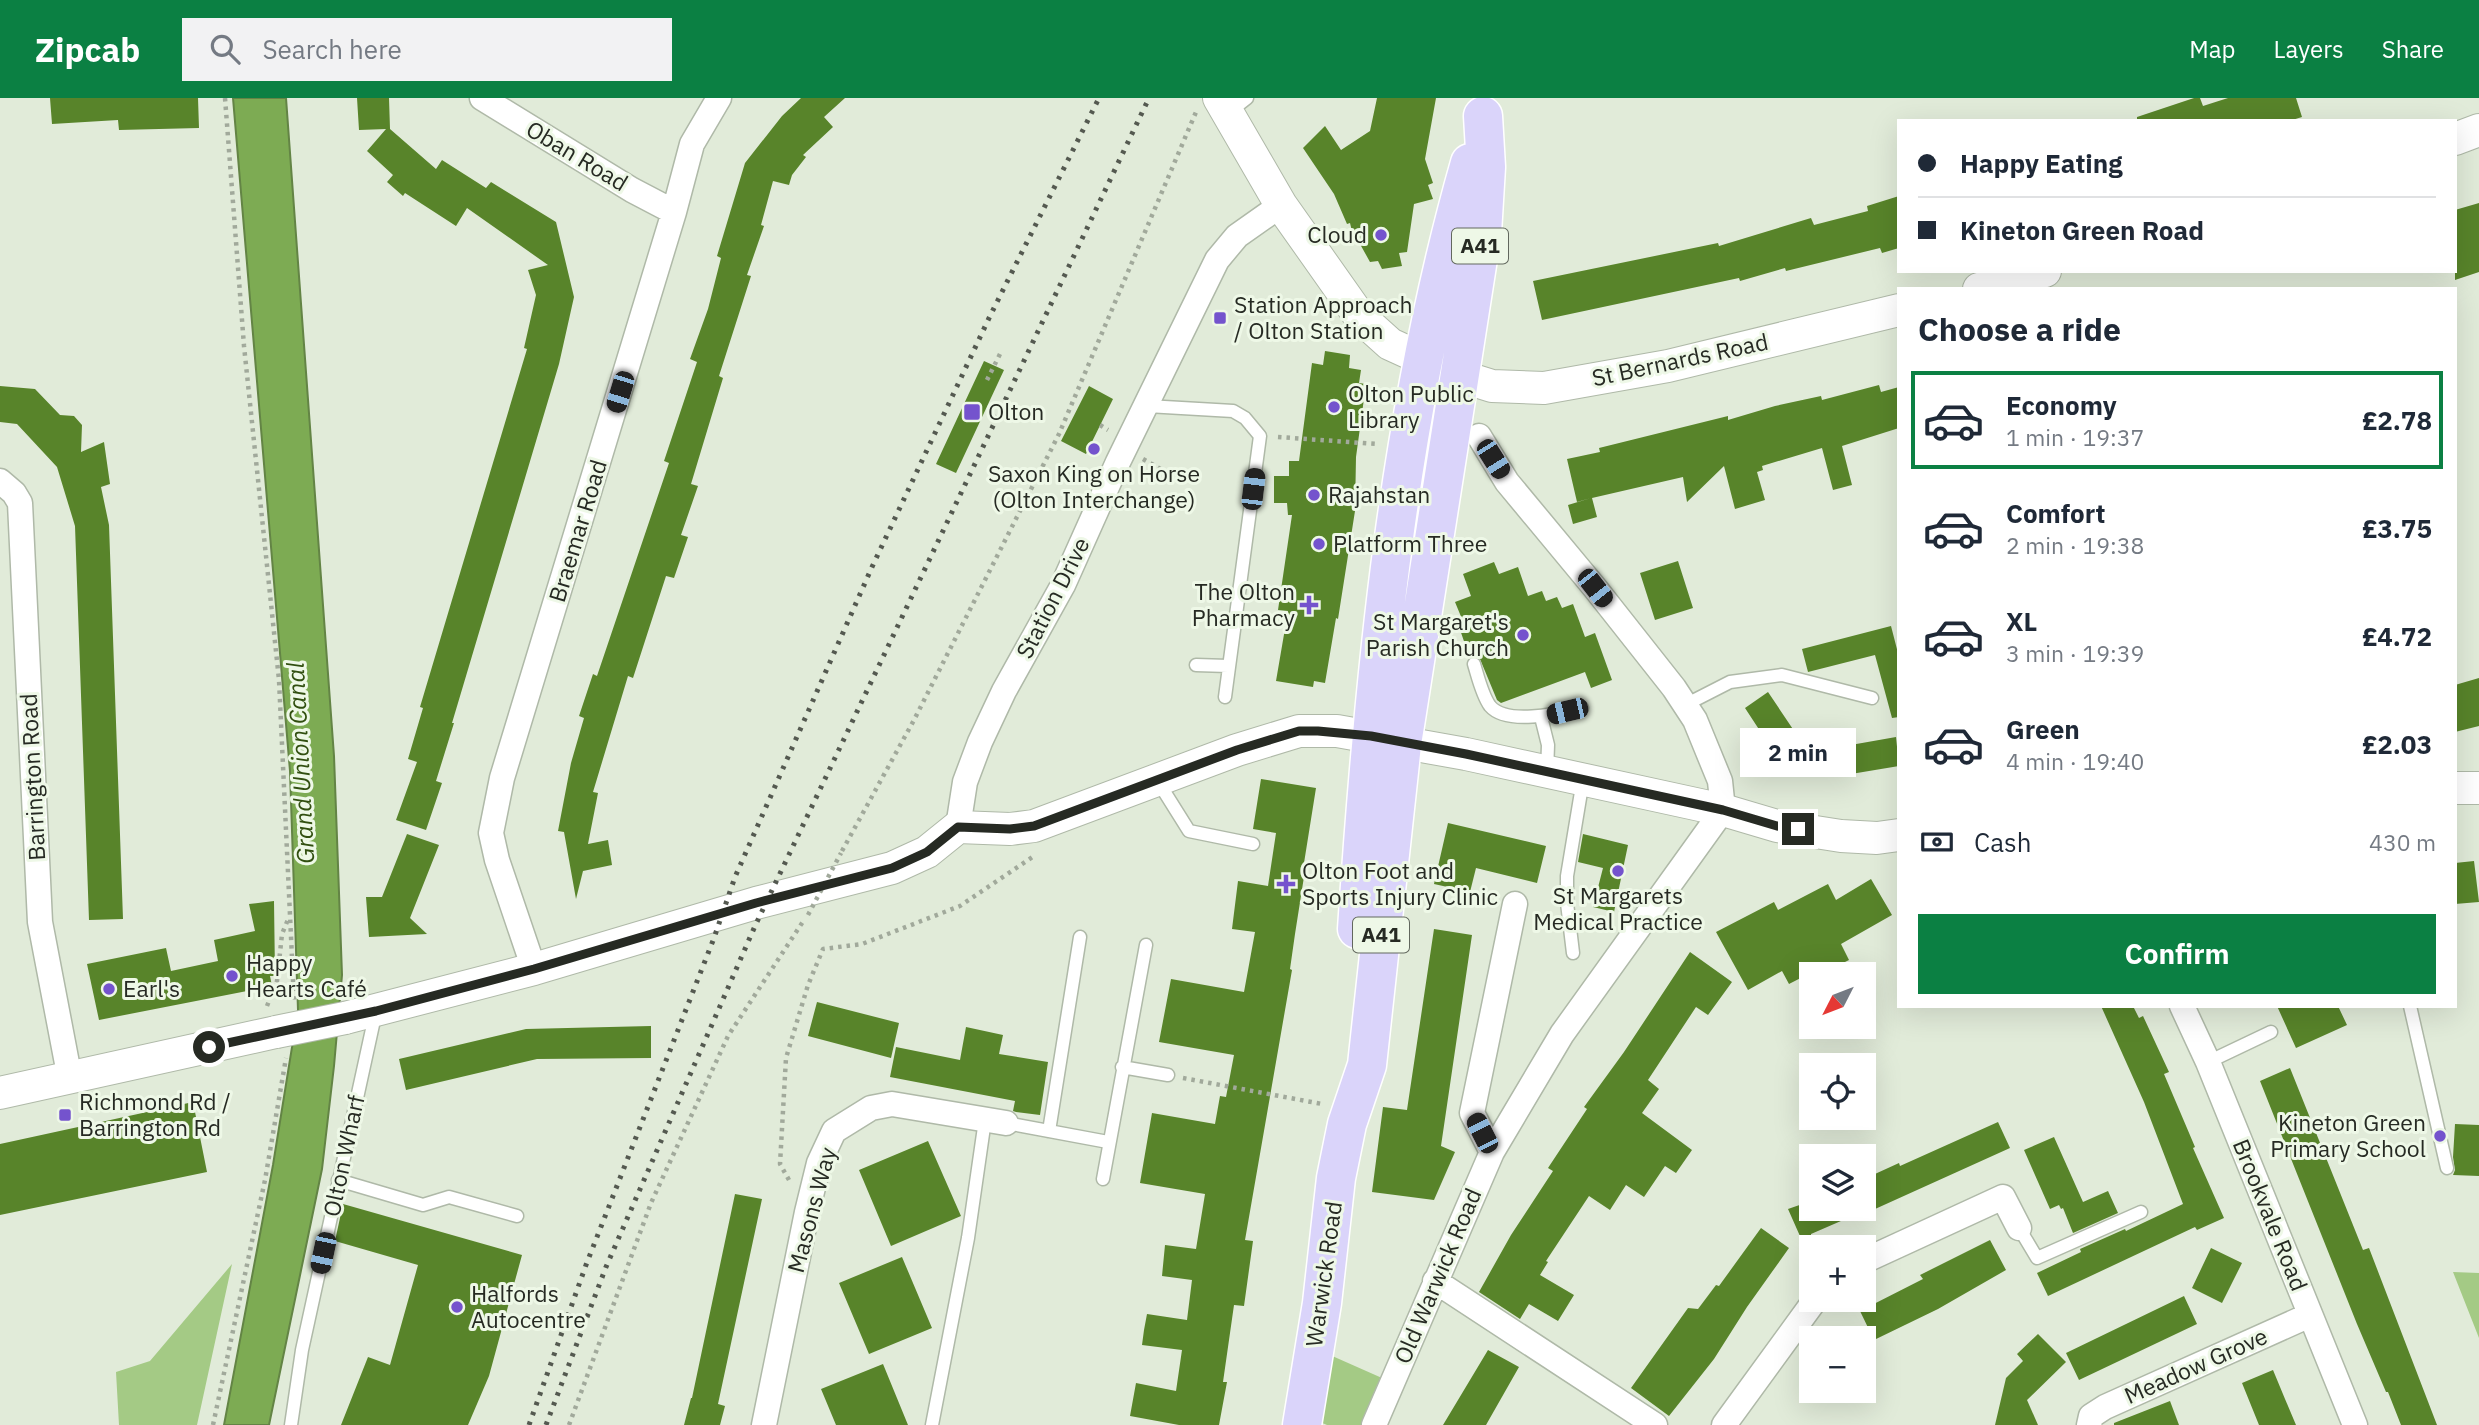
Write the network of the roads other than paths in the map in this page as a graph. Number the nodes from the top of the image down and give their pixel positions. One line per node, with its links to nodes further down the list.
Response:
1 (482, 98): 8 (street, Oban Road)
2 (719, 98): 8 (street, Braemar Road)
3 (1222, 105): 7 (street, St Bernards Road)
4 (1485, 107): 12 (highway, Warwick Road / A41); 13 (highway, Warwick Road / A41)
5 (2479, 130): 6 (street)
6 (2457, 138)
7 (1281, 205): 12 (street, St Bernards Road); 14 (street, Station Drive)
8 (674, 212): 39 (street, Braemar Road)
9 (2038, 273): 10 (street)
10 (1986, 287)
11 (1897, 310): 13 (street, St Bernards Road)
12 (1424, 360): 13 (street, St Bernards Road); 25 (highway, Warwick Road / A41)
13 (1461, 376): 25 (highway, Warwick Road / A41)
14 (1147, 406): 19 (lane); 32 (street, Station Drive)
15 (1479, 436): 22 (street)
16 (0, 481): 47 (street, Barrington Road)
17 (1474, 664): 24 (lane)
18 (1196, 665): 19 (lane)
19 (1228, 666): 20 (lane)
20 (1225, 697)
21 (1872, 698): 22 (lane)
22 (1685, 705): 31 (street)
23 (1582, 708): 24 (lane)
24 (1541, 717): 26 (lane)
25 (1386, 740): 26 (street); 27 (street); 66 (highway, Warwick Road / A41)
26 (1547, 772): 28 (street)
27 (1157, 780): 32 (street); 34 (lane)
28 (1583, 780): 31 (street); 38 (lane)
29 (2457, 788): 30 (street)
30 (2479, 788)
31 (1723, 810): 33 (street); 52 (street, Old Warwick Road)
32 (958, 827): 39 (street)
33 (1897, 835)
34 (1253, 844)
35 (1515, 904): 52 (street)
36 (1080, 937): 50 (lane)
37 (1146, 945): 45 (lane)
38 (1573, 953)
39 (534, 969): 42 (street)
40 (2183, 1008): 44 (street, Brookvale Road)
41 (2410, 1008): 53 (lane)
42 (376, 1011): 47 (street, bridge); 55 (lane, Olton Wharf)
43 (2271, 1032): 44 (lane)
44 (2208, 1062): 62 (street, Brookvale Road)
45 (1122, 1068): 46 (lane); 51 (lane)
46 (1168, 1075)
47 (70, 1079): 48 (street)
48 (0, 1093)
49 (995, 1121): 50 (lane); 64 (street, Masons Way); 65 (lane)
50 (1049, 1131): 51 (lane)
51 (1108, 1142): 54 (lane)
52 (1492, 1152): 60 (street, Old Warwick Road)
53 (2447, 1168)
54 (1104, 1179)
55 (338, 1180): 57 (lane); 63 (lane, Olton Wharf)
56 (2141, 1212): 58 (lane)
57 (517, 1216)
58 (2019, 1228): 59 (street)
59 (1876, 1255)
60 (1435, 1281): 67 (street, Old Warwick Road); 68 (street)
61 (1806, 1312): 69 (street)
62 (2311, 1315): 70 (street, Meadow Grove); 71 (street, Brookvale Road)
63 (291, 1425)
64 (764, 1425)
65 (932, 1425)
66 (1302, 1425)
67 (1374, 1425)
68 (1655, 1425)
69 (1724, 1425)
70 (2089, 1425)
71 (2355, 1425)

